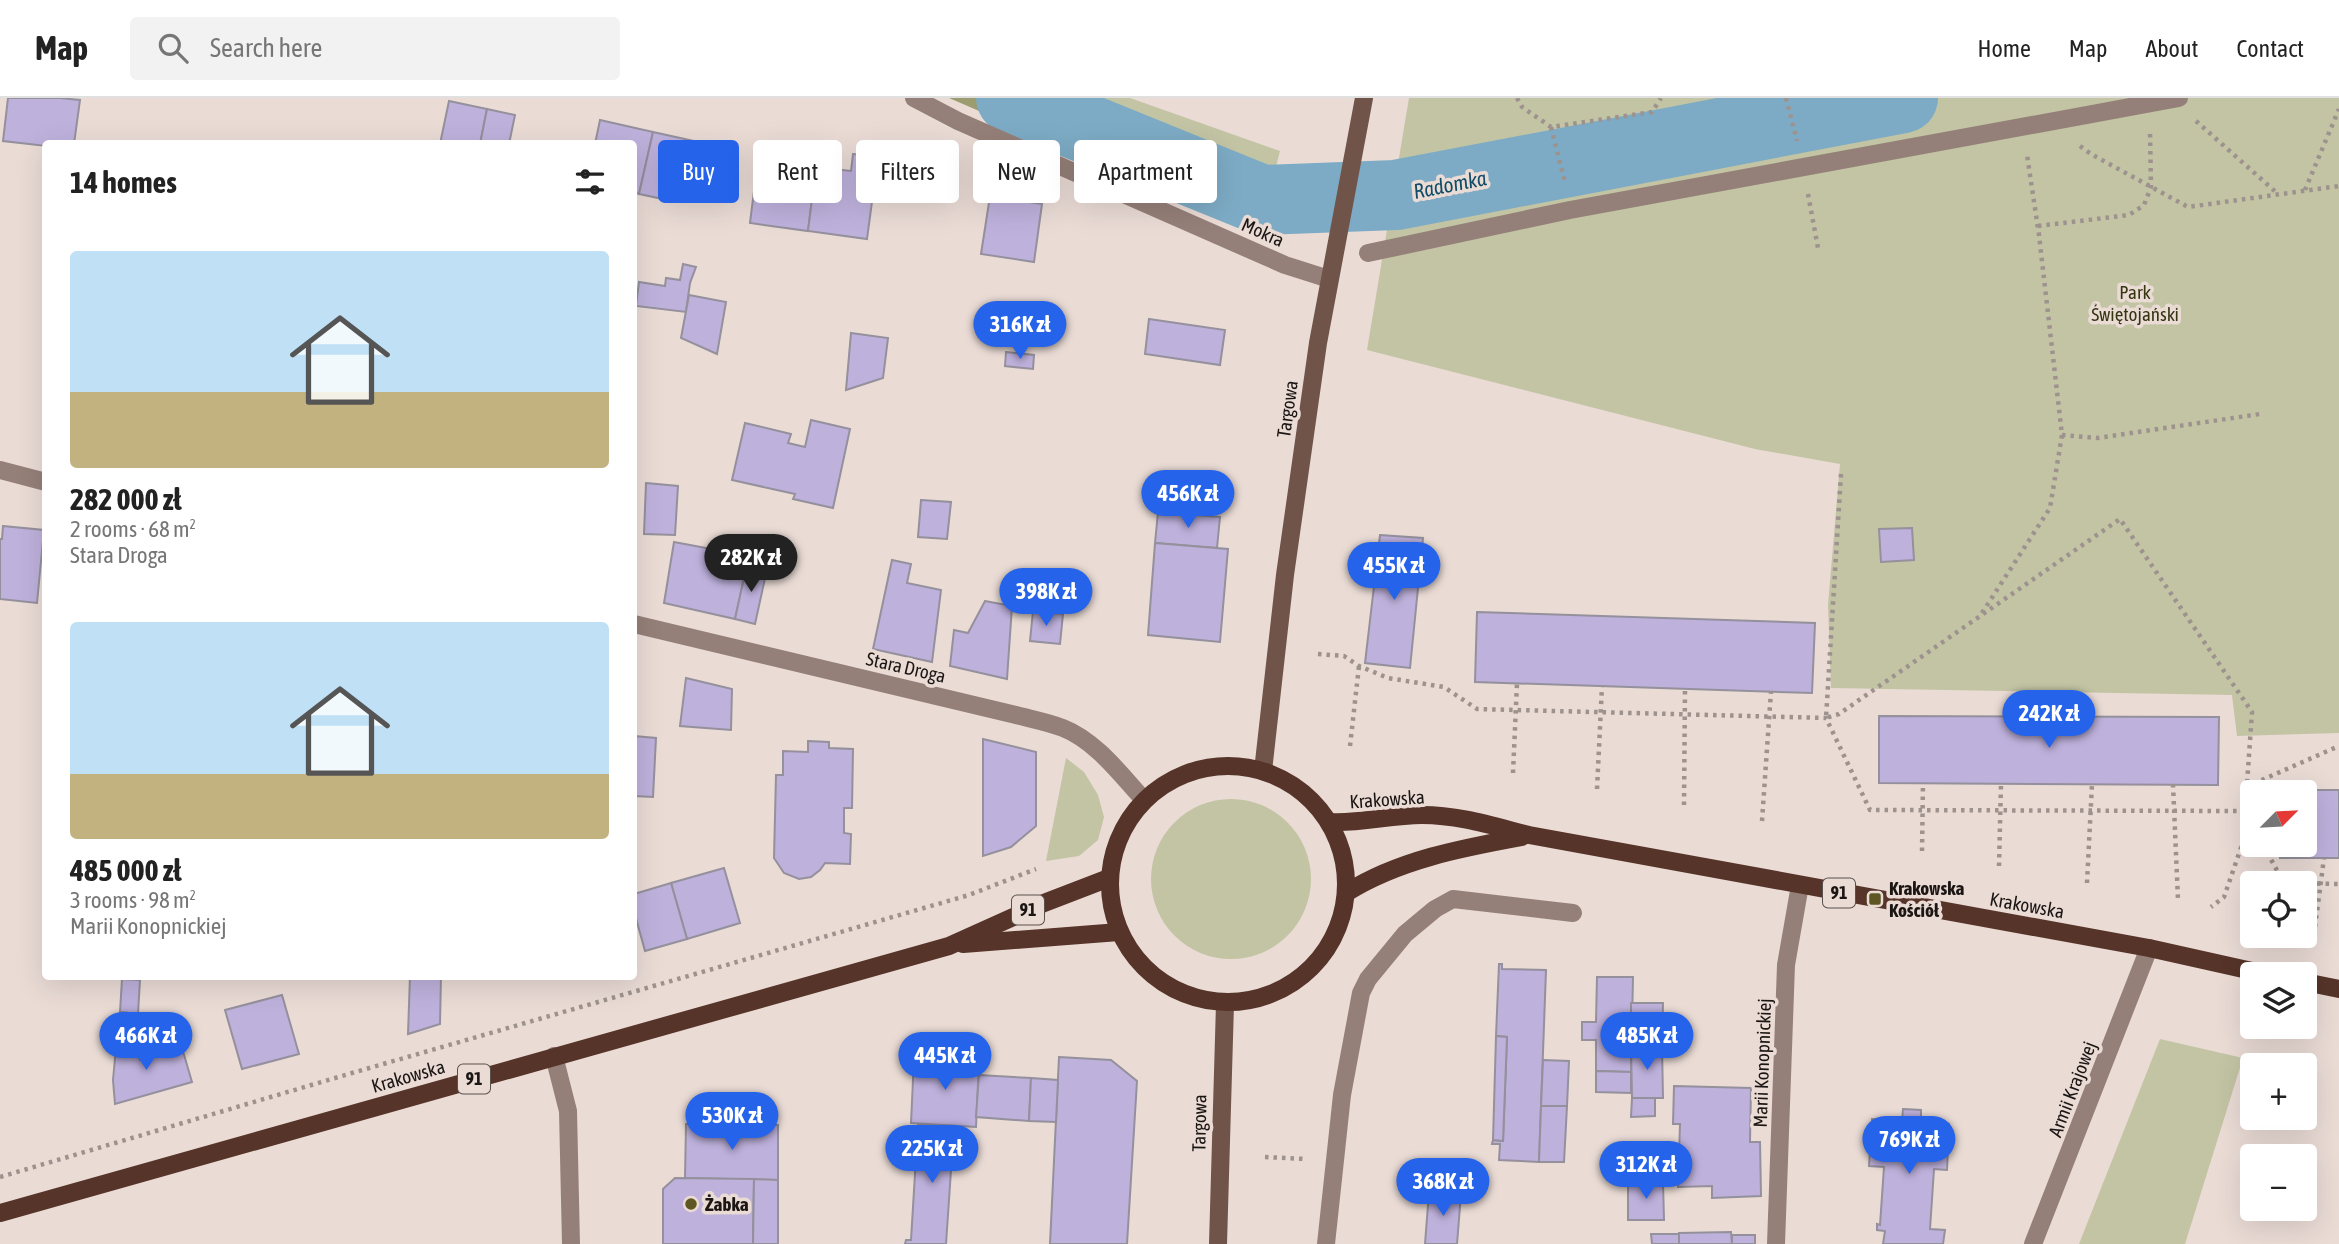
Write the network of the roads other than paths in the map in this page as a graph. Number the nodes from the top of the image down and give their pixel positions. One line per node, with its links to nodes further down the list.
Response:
1 (914, 98): 5 (street, Mokra)
2 (1364, 98): 5 (street, Targowa)
3 (2176, 99): 4 (street)
4 (1368, 253)
5 (1329, 279): 9 (street, Targowa)
6 (0, 470): 7 (street)
7 (42, 481)
8 (637, 625): 10 (street, Stara Droga)
9 (1264, 771): 10 (main road); 11 (main road)
10 (1144, 800): 13 (main road)
11 (1329, 822): 12 (main road, Krakowska / 91); 15 (main road)
12 (1529, 835): 14 (main road, Krakowska / 91); 15 (main road, Krakowska / 91)
13 (1110, 878): 17 (main road); 18 (main road, Krakowska / 91)
14 (1800, 885): 19 (main road, Krakowska / 91); 29 (street, Marii Konopnickiej)
15 (1346, 893): 23 (main road)
16 (1573, 913): 28 (street)
17 (1119, 932): 18 (main road, Krakowska / 91); 23 (main road)
18 (949, 946): 24 (main road, Krakowska / 91)
19 (2150, 948): 20 (main road, Krakowska / 91); 30 (street, Armii Krajowej)
20 (2240, 968)
21 (2317, 984): 22 (main road)
22 (2339, 989)
23 (1225, 1004): 27 (street, Targowa)
24 (554, 1056): 25 (main road, Krakowska / 91); 26 (street)
25 (0, 1213)
26 (571, 1244)
27 (1218, 1244)
28 (1326, 1244)
29 (1776, 1244)
30 (2033, 1244)

